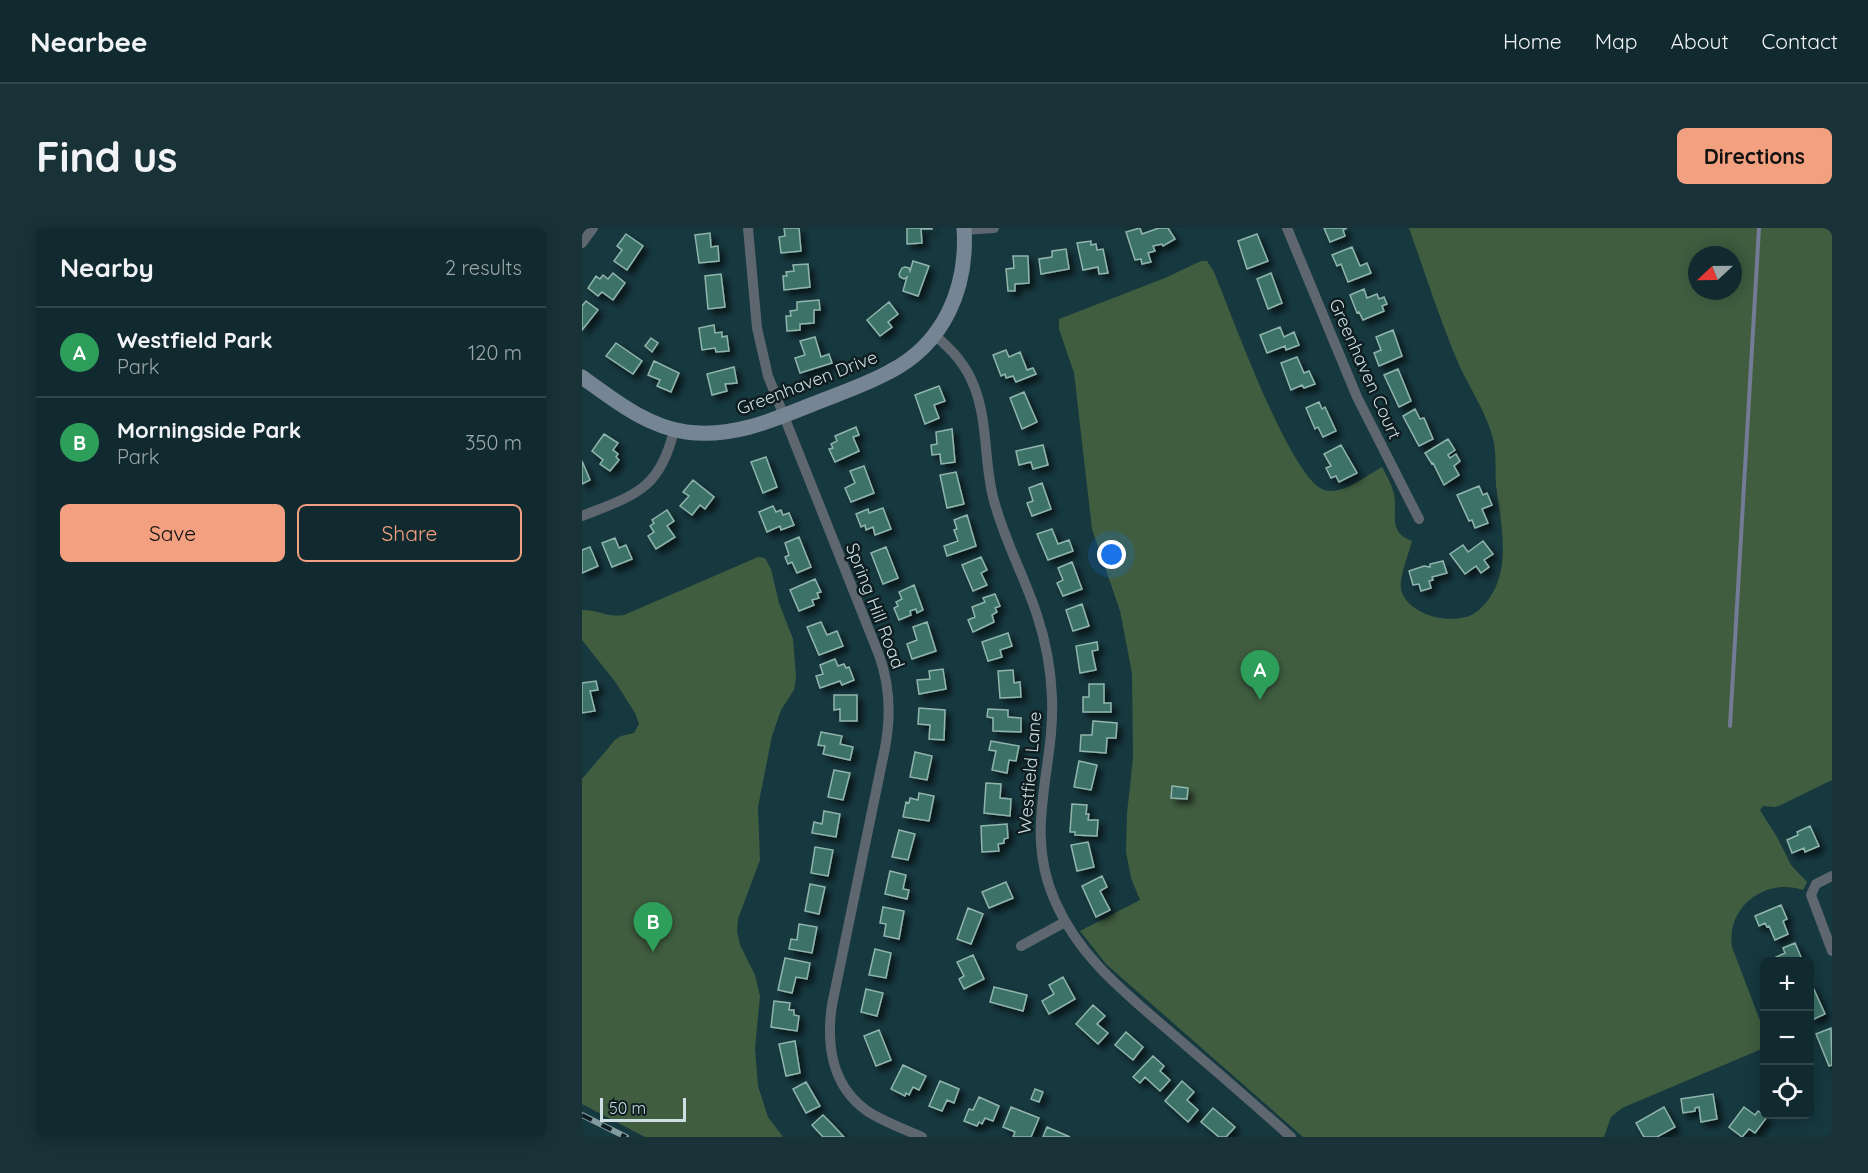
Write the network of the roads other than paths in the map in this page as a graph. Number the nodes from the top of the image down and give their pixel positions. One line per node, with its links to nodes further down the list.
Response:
1 (593, 228): 6 (street)
2 (748, 228): 9 (street, Spring Hill Road)
3 (994, 228): 5 (street)
4 (1287, 228): 12 (street, Greenhaven Court)
5 (964, 229): 7 (street, Greenhaven Drive)
6 (582, 243)
7 (934, 335): 9 (street, Greenhaven Drive); 14 (street, Westfield Lane)
8 (582, 377): 10 (street, Greenhaven Drive)
9 (782, 416): 10 (street, Greenhaven Drive); 17 (street, Spring Hill Road)
10 (674, 430): 11 (street)
11 (582, 516)
12 (1419, 519)
13 (1832, 876): 16 (street)
14 (1065, 922): 15 (street); 18 (street, Westfield Lane)
15 (1021, 946)
16 (1832, 951)
17 (922, 1137)
18 (1291, 1137)

